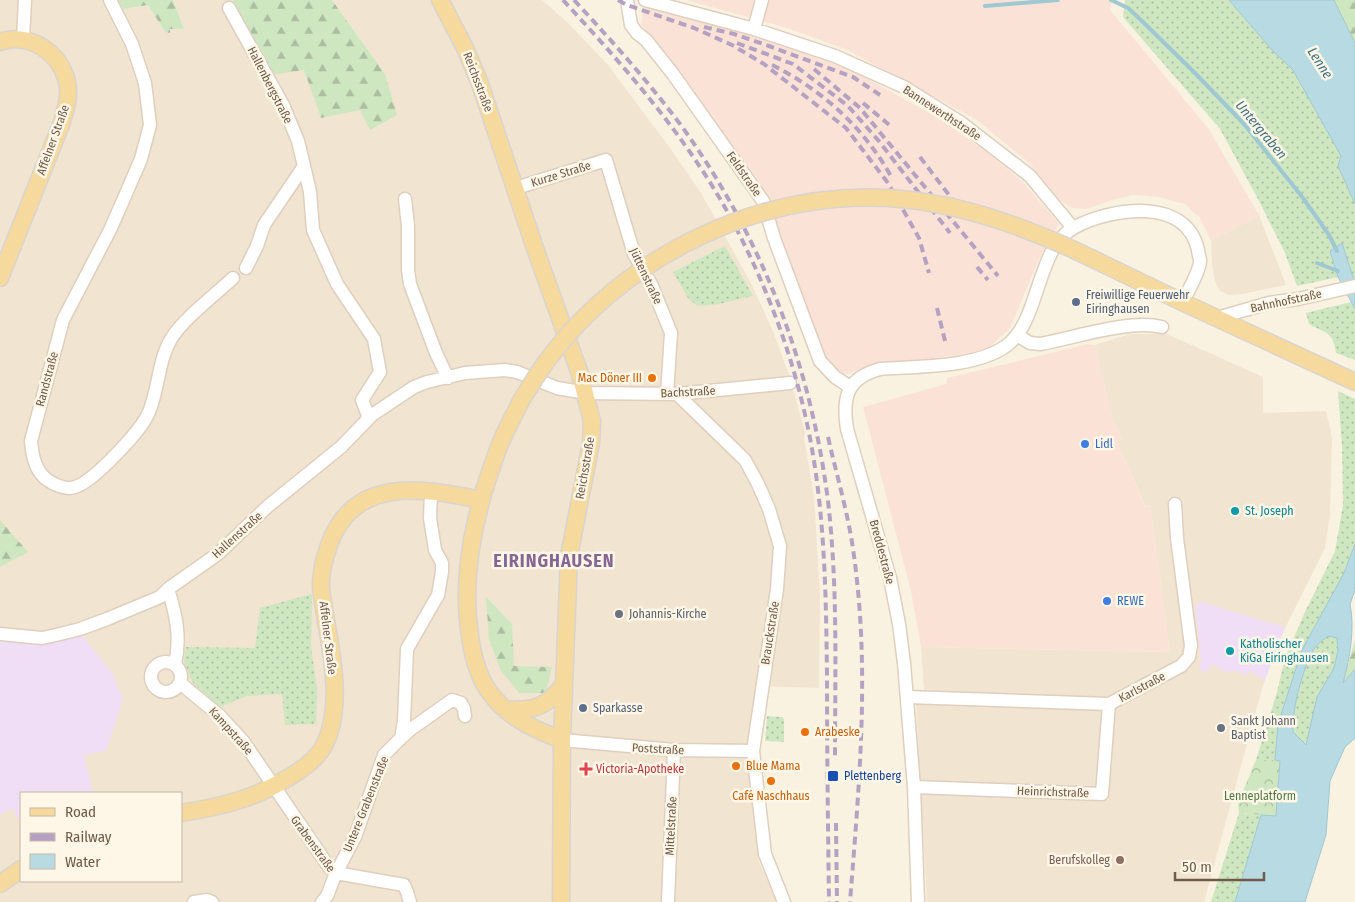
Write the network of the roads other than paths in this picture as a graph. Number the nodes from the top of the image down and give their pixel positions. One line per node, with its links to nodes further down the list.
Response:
1 (25, 0): 9 (street)
2 (110, 0): 18 (street, Randstraße)
3 (440, 0): 13 (main road, Reichsstraße)
4 (627, 0): 27 (street, Feldstraße)
5 (646, 0): 8 (street, Bannewerthstraße)
6 (762, 0): 8 (street)
7 (229, 8): 12 (street, Hallenbergstraße)
8 (754, 29): 15 (street, Bannewerthstraße)
9 (23, 40): 10 (main road, Affelner Straße); 17 (main road, Affelner Straße)
10 (0, 42)
11 (606, 160): 13 (street, Kurze Straße); 29 (street, Jüttenstraße)
12 (304, 166): 16 (street); 30 (street, Hallenbergstraße)
13 (516, 188): 28 (main road, Reichsstraße)
14 (405, 199): 24 (street)
15 (1073, 228): 20 (street); 23 (street)
16 (246, 268)
17 (0, 278)
18 (233, 278)
19 (1355, 286): 21 (street, Bahnhofstraße)
20 (1182, 302): 21 (main road); 32 (main road, bridge)
21 (1217, 318): 25 (main road)
22 (1162, 327): 23 (street)
23 (1017, 335): 27 (street)
24 (448, 378): 28 (street, Hallenstraße); 30 (street, Hallenstraße)
25 (1355, 382)
26 (790, 383): 29 (street, Bachstraße)
27 (850, 387): 39 (street, Breddestraße)
28 (586, 393): 29 (street, Bachstraße); 38 (main road, Reichsstraße)
29 (672, 394): 46 (street, Brauckstraße)
30 (369, 418): 34 (street, Hallenstraße)
31 (431, 492): 32 (main road, Affelner Straße); 43 (street); 47 (main road, Affelner Straße)
32 (481, 500): 41 (main road)
33 (1175, 504): 40 (street, Karlstraße)
34 (168, 589): 35 (street, Hallenstraße); 36 (street)
35 (0, 634)
36 (175, 664): 37 (street); 37 (street)
37 (180, 683): 47 (street, Kampstraße)
38 (564, 684): 41 (main road); 44 (main road, Reichsstraße)
39 (907, 697): 40 (street, Karlstraße); 48 (street, Breddestraße)
40 (1109, 704): 48 (street, Heinrichstraße)
41 (506, 710): 44 (main road)
42 (465, 716): 43 (street, Untere Grabenstraße)
43 (401, 738): 51 (street, Untere Grabenstraße)
44 (562, 740): 45 (street, Poststraße); 57 (main road, Reichsstraße)
45 (674, 750): 46 (street, Poststraße); 58 (street, Mittelstraße)
46 (753, 752): 59 (street, Brauckstraße)
47 (274, 787): 49 (main road, Affelner Straße); 51 (street, Grabenstraße)
48 (914, 787): 60 (street, Breddestraße)
49 (182, 813)
50 (20, 871): 52 (main road)
51 (336, 873): 53 (street, Grabenstraße); 56 (street)
52 (0, 884)
53 (325, 900)
54 (194, 902): 55 (street)
55 (212, 902)
56 (410, 902)
57 (560, 902)
58 (668, 902)
59 (784, 902)
60 (918, 902)

